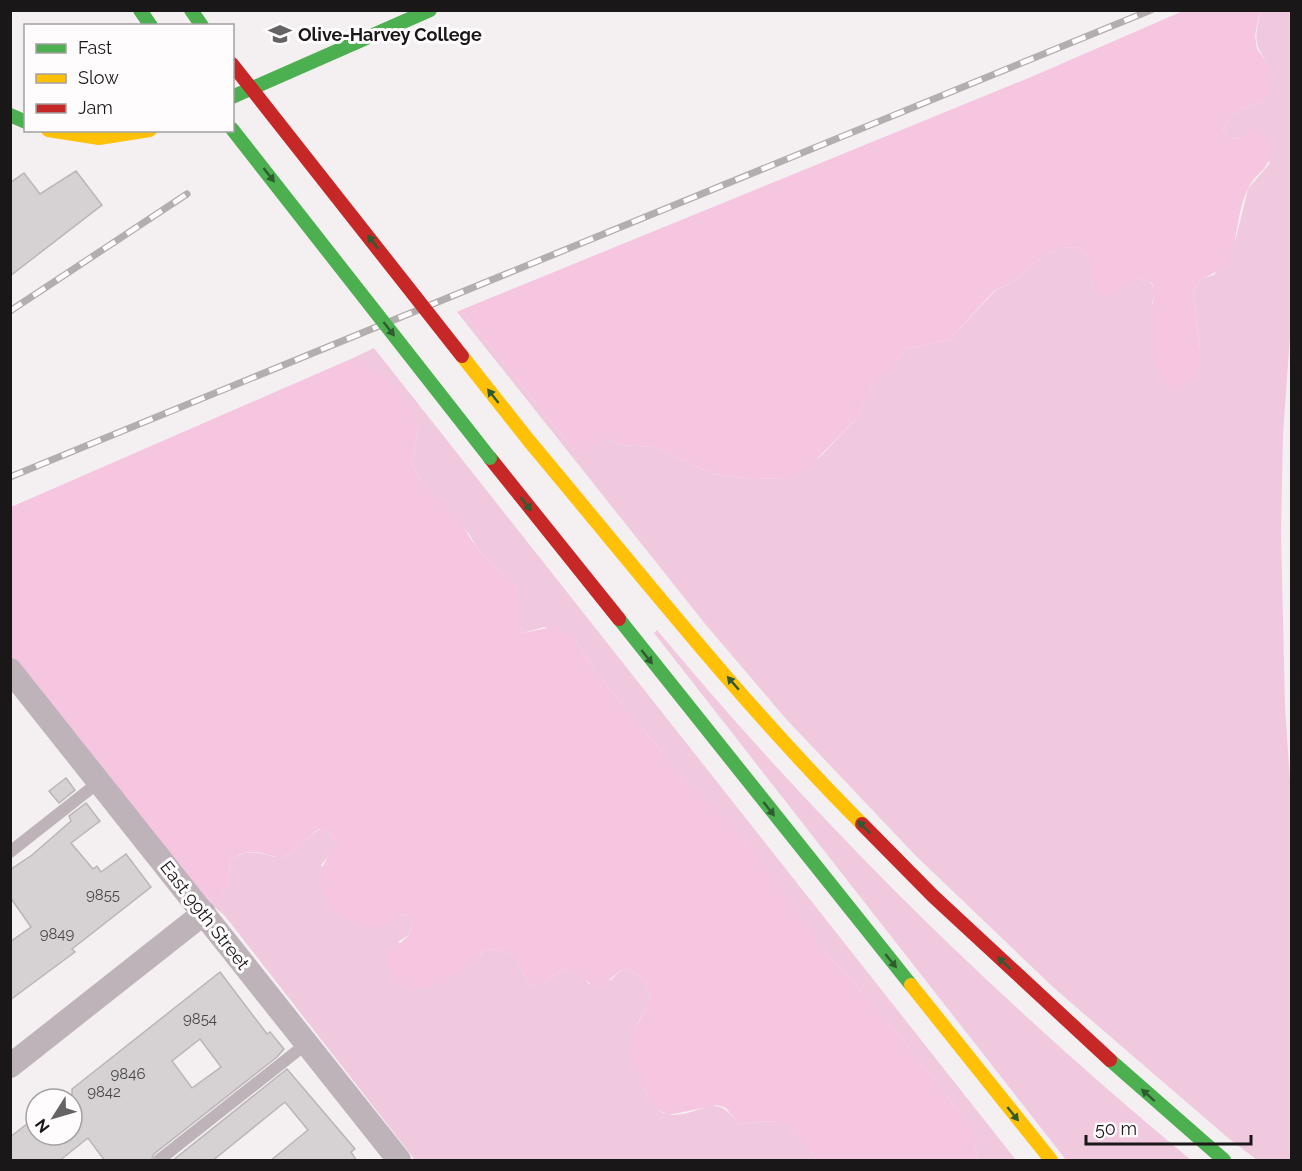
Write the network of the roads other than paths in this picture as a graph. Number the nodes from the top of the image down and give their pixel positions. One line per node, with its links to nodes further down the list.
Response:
1 (140, 10): 3 (main road)
2 (430, 10): 5 (main road)
3 (150, 24)
4 (234, 67): 20 (main road, one-way to 4, bridge)
5 (234, 96)
6 (10, 115): 7 (main road)
7 (24, 121)
8 (54, 132): 9 (main road)
9 (144, 132)
10 (234, 132): 19 (main road, one-way to 19, bridge)
11 (10, 670): 12 (street, East 99th Street)
12 (99, 782): 13 (lane); 14 (street, East 99th Street)
13 (10, 852)
14 (204, 914): 15 (street, East 99th Street); 16 (street)
15 (306, 1044): 17 (lane); 18 (street, East 99th Street)
16 (10, 1066)
17 (159, 1161)
18 (399, 1161)
19 (1051, 1161)
20 (1224, 1161)

